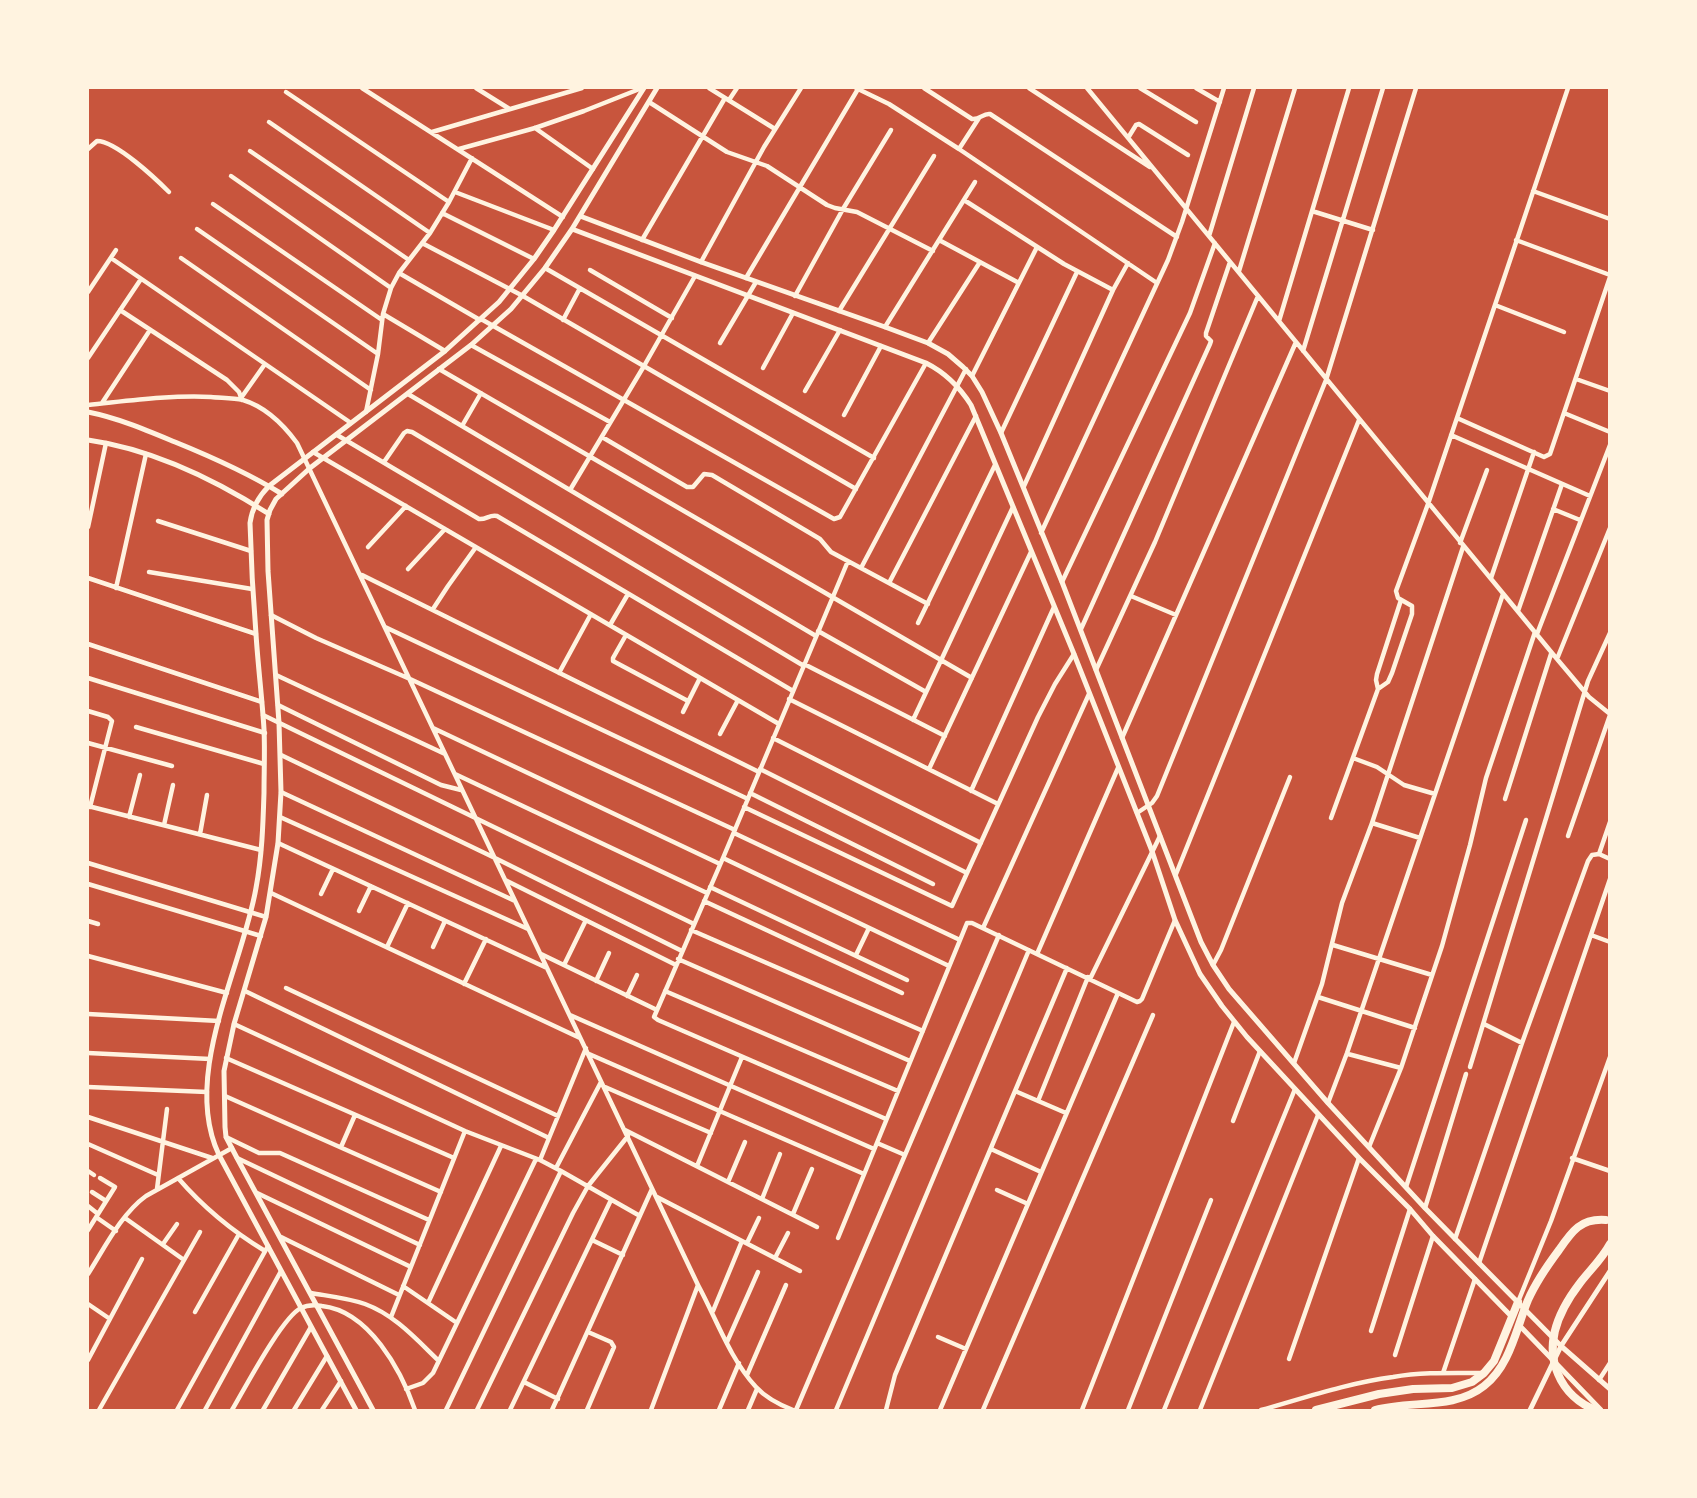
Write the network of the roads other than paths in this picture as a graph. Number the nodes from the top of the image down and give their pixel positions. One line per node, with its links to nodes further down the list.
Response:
1 (364, 88): 33 (street)
2 (476, 88): 26 (street)
3 (582, 88): 26 (street)
4 (643, 88): 30 (street); 45 (street)
5 (657, 88): 24 (street)
6 (709, 88): 23 (street)
7 (737, 88): 23 (street)
8 (801, 88): 31 (street)
9 (857, 88): 37 (street); 48 (street)
10 (923, 88): 27 (street)
11 (1029, 88): 44 (street)
12 (1087, 88): 35 (street)
13 (1140, 88): 29 (street)
14 (1196, 88): 25 (street)
15 (1224, 88): 25 (street)
16 (1254, 88): 70 (street)
17 (1295, 88): 90 (street)
18 (1349, 88): 57 (street)
19 (1383, 88): 62 (street)
20 (1416, 88): 67 (street)
21 (1568, 88): 49 (street)
22 (286, 92): 53 (street)
23 (727, 99): 31 (street); 34 (street)
24 (649, 102): 34 (street); 59 (street)
25 (1220, 102): 55 (street)
26 (509, 108): 33 (street)
27 (982, 116): 37 (street); 69 (street)
28 (269, 122): 68 (street)
29 (1196, 122)
30 (535, 128): 38 (street); 45 (street)
31 (775, 129): 43 (street)
32 (891, 130): 56 (street)
33 (432, 132): 38 (street)
34 (703, 136): 43 (street); 71 (street)
35 (1128, 138): 40 (street); 44 (street)
36 (88, 149): 50 (street)
37 (959, 149): 86 (street)
38 (458, 150): 42 (street)
39 (250, 151): 82 (street)
40 (1188, 155)
41 (934, 156): 63 (street)
42 (472, 158): 51 (street); 60 (street)
43 (756, 162): 48 (street); 83 (street)
44 (1154, 169): 55 (street)
45 (593, 170): 60 (street)
46 (231, 176): 99 (street)
47 (975, 182): 52 (street)
48 (800, 187): 56 (street); 95 (street)
49 (1533, 191): 61 (street); 73 (street)
50 (169, 192)
51 (455, 192): 53 (street); 66 (street)
52 (964, 200): 72 (street); 76 (street)
53 (449, 202): 58 (street)
54 (214, 204): 112 (street)
55 (1186, 208): 69 (street); 70 (street)
56 (843, 209): 63 (street); 106 (street)
57 (1312, 211): 62 (street); 116 (street)
58 (442, 213): 68 (street); 81 (street)
59 (580, 216): 65 (street); 71 (street)
60 (563, 217): 66 (street)
61 (1609, 219)
62 (1342, 221): 67 (street); 129 (street)
63 (889, 228): 78 (street); 110 (street)
64 (197, 229): 130 (street)
65 (572, 229): 87 (street); 92 (street)
66 (554, 230): 81 (street)
67 (1373, 230): 140 (street)
68 (430, 233): 74 (street)
69 (1177, 237): 98 (street)
70 (1209, 237): 75 (street)
71 (642, 240): 83 (street)
72 (939, 240): 78 (street); 84 (street)
73 (1516, 240): 93 (street); 108 (street)
74 (422, 243): 82 (street); 101 (street)
75 (1215, 243): 85 (street); 214 (street)
76 (1037, 247): 89 (street); 97 (street)
77 (116, 250): 79 (street)
78 (933, 251): 118 (street)
79 (111, 258): 94 (street); 103 (street)
80 (181, 258): 142 (street)
81 (534, 259): 101 (street)
82 (409, 260): 91 (street)
83 (701, 262): 95 (street)
84 (980, 262): 97 (street); 125 (street)
85 (1230, 262): 90 (street); 233 (street)
86 (1128, 263): 98 (street); 102 (street)
87 (545, 268): 100 (street); 105 (street)
88 (590, 270): 113 (street)
89 (1077, 272): 102 (street); 162 (street)
90 (1238, 272): 107 (street)
91 (399, 273): 99 (street); 114 (street)
92 (695, 275): 104 (street); 113 (street)
93 (1609, 276): 139 (street)
94 (141, 279): 109 (street); 133 (street)
95 (746, 279): 96 (street)
96 (756, 282): 104 (street); 106 (street)
97 (1019, 283): 138 (street)
98 (1157, 283): 201 (street)
99 (391, 288): 112 (street)
100 (580, 288): 115 (street); 122 (street)
101 (510, 289): 105 (street); 114 (street)
102 (1113, 290): 185 (street)
103 (88, 292)
104 (747, 295): 111 (street); 124 (street)
105 (523, 296): 115 (street); 117 (street)
106 (795, 296): 110 (street)
107 (1258, 296): 116 (street); 220 (street)
108 (1495, 305): 121 (street); 156 (street)
109 (120, 310): 119 (street); 131 (street)
110 (839, 312): 118 (street)
111 (793, 313): 120 (street); 135 (street)
112 (383, 317): 128 (street); 130 (street)
113 (672, 318): 122 (street)
114 (481, 319): 117 (street); 128 (street)
115 (563, 320): 134 (street)
116 (1279, 322): 123 (street)
117 (493, 326): 126 (street); 148 (street)
118 (886, 327): 125 (street)
119 (150, 330): 147 (street); 149 (street)
120 (840, 330): 127 (street); 143 (street)
121 (1564, 332)
122 (662, 335): 134 (street); 176 (street)
123 (1296, 342): 129 (street); 229 (street)
124 (720, 343)
125 (928, 344): 137 (street)
126 (471, 345): 136 (street); 158 (street)
127 (881, 346): 132 (street); 154 (street)
128 (445, 351): 152 (street)
129 (1303, 351): 140 (street)
130 (378, 354): 142 (street)
131 (88, 358)
132 (926, 363): 141 (street); 176 (street)
133 (265, 364): 147 (street); 159 (street)
134 (644, 366): 148 (street); 186 (street)
135 (763, 368)
136 (439, 369): 145 (street); 146 (street)
137 (966, 369): 138 (street); 141 (street)
138 (972, 376): 162 (street)
139 (1576, 379): 144 (street); 153 (street)
140 (1326, 380): 157 (street); 300 (street)
141 (957, 385): 155 (street); 208 (street)
142 (371, 390): 152 (street)
143 (805, 391)
144 (1609, 391)
145 (481, 393): 160 (street); 173 (street)
146 (408, 394): 160 (street); 167 (street)
147 (242, 399): 149 (street); 174 (street)
148 (624, 400): 158 (street); 186 (street)
149 (101, 404): 150 (street)
150 (88, 405)
151 (88, 412): 184 (street)
152 (366, 413): 159 (street)
153 (1564, 413): 161 (street); 171 (street)
154 (844, 415)
155 (975, 416): 179 (street); 215 (street)
156 (1457, 418): 164 (street); 171 (street)
157 (1359, 420): 190 (street); 328 (street)
158 (610, 422): 165 (street)
159 (351, 424): 163 (street)
160 (462, 426): 187 (street)
161 (1609, 432)
162 (1001, 433): 185 (street)
163 (337, 435): 167 (street); 170 (street)
164 (1451, 435): 181 (street); 190 (street)
165 (602, 437): 173 (street); 207 (street)
166 (88, 440): 168 (street)
167 (346, 440): 175 (street); 177 (street)
168 (106, 443): 172 (street); 198 (street)
169 (1609, 445): 178 (street)
170 (313, 452): 174 (street); 175 (street)
171 (1534, 452): 181 (street)
172 (146, 454): 191 (street); 216 (street)
173 (590, 456): 187 (street); 221 (street)
174 (305, 458): 180 (street); 184 (street)
175 (323, 458): 180 (street); 192 (street)
176 (874, 458): 186 (street)
177 (384, 462): 218 (street); 244 (street)
178 (1606, 462): 189 (street)
179 (995, 464): 193 (street); 223 (street)
180 (310, 468): 188 (street); 211 (street)
181 (1529, 469): 183 (street); 213 (street)
182 (1487, 470): 202 (street)
183 (1562, 483): 189 (street); 194 (street)
184 (270, 486): 188 (street); 191 (street)
185 (1023, 487): 201 (street)
186 (856, 489)
187 (570, 490): 236 (street)
188 (282, 494): 195 (street)
189 (1590, 496): 196 (street)
190 (1428, 504): 202 (street); 222 (street)
191 (254, 505): 195 (street); 205 (street)
192 (406, 506): 199 (street); 203 (street)
193 (1013, 506): 206 (street); 243 (street)
194 (1553, 509): 196 (street); 226 (street)
195 (269, 514): 228 (street)
196 (1580, 520): 237 (street)
197 (158, 521): 205 (street)
198 (88, 527)
199 (444, 528): 204 (street); 209 (street)
200 (1609, 528): 242 (street)
201 (1041, 533): 214 (street)
202 (1462, 544): 213 (street); 287 (street)
203 (368, 547)
204 (476, 547): 225 (street); 227 (street)
205 (251, 551): 217 (street)
206 (1032, 551): 224 (street); 250 (street)
207 (848, 561): 208 (street); 221 (street)
208 (861, 568): 215 (street)
209 (408, 569)
210 (149, 572): 217 (street)
211 (360, 574): 225 (street); 232 (street)
212 (88, 578): 216 (street)
213 (1490, 579): 219 (street)
214 (1062, 582): 233 (street)
215 (889, 583): 223 (street)
216 (116, 588): 235 (street)
217 (253, 589): 235 (street)
218 (628, 594): 231 (street); 253 (street)
219 (1503, 594): 226 (street); 295 (street)
220 (1131, 596): 229 (street); 245 (street)
221 (833, 597): 236 (street); 243 (street)
222 (1401, 600): 252 (street); 252 (street)
223 (928, 604): 230 (street)
224 (1054, 606): 241 (street); 292 (street)
225 (433, 610): 246 (street)
226 (1518, 612): 237 (street)
227 (591, 614): 231 (street); 246 (street)
228 (271, 615): 247 (street); 251 (street)
229 (1176, 615): 275 (street)
230 (918, 622)
231 (610, 625): 238 (street)
232 (385, 627): 251 (street); 297 (street)
233 (1080, 630): 245 (street)
234 (1609, 633): 255 (street)
235 (256, 634): 260 (street)
236 (817, 634): 244 (street); 254 (street)
237 (1536, 634): 240 (street); 380 (street)
238 (626, 635): 249 (street); 259 (street)
239 (88, 644): 260 (street)
240 (1552, 653): 242 (street); 298 (street)
241 (1074, 654): 256 (street); 299 (street)
242 (1557, 659): 255 (street)
243 (941, 660): 250 (street); 254 (street)
244 (804, 665): 253 (street); 266 (street)
245 (1096, 670): 275 (street)
246 (559, 673): 285 (street)
247 (275, 675): 261 (street); 278 (street)
248 (88, 678): 271 (street)
249 (700, 678): 258 (street); 259 (street)
250 (972, 678): 273 (street)
251 (410, 679): 270 (street); 312 (street)
252 (1378, 690): 280 (street)
253 (793, 691): 257 (street)
254 (926, 692): 266 (street)
255 (1585, 692): 264 (street); 401 (street)
256 (1089, 694): 283 (street); 351 (street)
257 (789, 699): 268 (street); 284 (street)
258 (738, 700): 268 (street); 272 (street)
259 (688, 701): 263 (street)
260 (262, 702): 265 (street)
261 (278, 705): 267 (street); 291 (street)
262 (88, 711): 277 (street)
263 (683, 712)
264 (1609, 714): 315 (street)
265 (263, 715): 267 (street); 271 (street)
266 (913, 720): 273 (street)
267 (279, 723): 279 (street); 306 (street)
268 (779, 724): 274 (street)
269 (136, 727): 281 (street)
270 (433, 727): 278 (street); 324 (street)
271 (264, 733): 281 (street)
272 (720, 734)
273 (945, 736): 284 (street)
274 (773, 738): 285 (street); 318 (street)
275 (1121, 739): 300 (street)
276 (88, 743): 277 (street)
277 (106, 748): 282 (street); 301 (street)
278 (446, 754): 286 (street)
279 (281, 755): 293 (street); 322 (street)
280 (1353, 758): 287 (street); 307 (street)
281 (264, 764): 319 (street)
282 (172, 766)
283 (1118, 768): 303 (street); 368 (street)
284 (929, 769): 292 (street)
285 (760, 770): 294 (street); 327 (street)
286 (455, 774): 291 (street); 336 (street)
287 (1387, 774): 295 (street); 310 (street)
288 (140, 775): 304 (street)
289 (1290, 777): 374 (street)
290 (173, 785): 311 (street)
291 (462, 790): 306 (street)
292 (971, 791): 299 (street)
293 (281, 792): 305 (street); 338 (street)
294 (750, 793): 297 (street); 332 (street)
295 (1435, 794): 316 (street)
296 (207, 795): 313 (street)
297 (748, 799): 302 (street)
298 (1505, 799)
299 (998, 804): 318 (street)
300 (1148, 806): 303 (street); 314 (street)
301 (89, 807): 304 (street)
302 (744, 807): 312 (street); 327 (street)
303 (1137, 813): 320 (street)
304 (129, 817): 311 (street)
305 (280, 817): 317 (street); 352 (street)
306 (476, 818): 322 (street); 349 (street)
307 (1331, 818)
308 (1526, 820): 474 (street)
309 (1609, 822): 321 (street)
310 (1372, 823): 316 (street); 361 (street)
311 (164, 825): 313 (street)
312 (734, 831): 324 (street); 359 (street)
313 (200, 834): 319 (street)
314 (1160, 835): 320 (street); 328 (street)
315 (1568, 836)
316 (1420, 838): 371 (street)
317 (278, 843): 326 (street); 335 (street)
318 (981, 843): 327 (street)
319 (262, 850): 342 (street)
320 (1152, 851): 345 (street); 381 (street)
321 (1599, 854): 323 (street); 405 (street)
322 (495, 858): 330 (street); 365 (street)
323 (1609, 859)
324 (722, 861): 334 (street); 350 (street)
325 (88, 863): 342 (street)
326 (333, 869): 333 (street); 337 (street)
327 (967, 873)
328 (1175, 875): 374 (street)
329 (1609, 878): 356 (street)
330 (505, 880): 338 (street); 344 (street)
331 (88, 884): 354 (street)
332 (933, 884)
333 (371, 886): 340 (street); 341 (street)
334 (710, 887): 336 (street); 369 (street)
335 (271, 893): 343 (street); 362 (street)
336 (707, 893): 339 (street)
337 (321, 894)
338 (516, 901): 352 (street)
339 (704, 901): 349 (street); 389 (street)
340 (408, 903): 347 (street); 362 (street)
341 (359, 912)
342 (251, 913): 343 (street); 354 (street)
343 (267, 917): 357 (street)
344 (586, 920): 372 (street); 373 (street)
345 (1175, 920): 378 (street); 390 (street)
346 (88, 921): 348 (street)
347 (445, 921): 358 (street); 363 (street)
348 (98, 924)
349 (694, 924): 353 (street)
350 (869, 928): 369 (street); 375 (street)
351 (983, 928): 355 (street); 359 (street)
352 (529, 930): 367 (street)
353 (691, 930): 365 (street); 403 (street)
354 (246, 932): 357 (street); 388 (street)
355 (999, 935): 364 (street); 454 (street)
356 (1591, 935): 360 (street); 518 (street)
357 (261, 937): 386 (street)
358 (486, 939): 376 (street); 384 (street)
359 (960, 940): 375 (street)
360 (1609, 942)
361 (1332, 945): 371 (street); 392 (street)
362 (387, 947): 384 (street)
363 (433, 947)
364 (1030, 950): 368 (street); 586 (street)
365 (682, 951): 372 (street)
366 (610, 953): 383 (street)
367 (540, 954): 373 (street); 376 (street)
368 (1037, 954): 377 (street)
369 (856, 955): 382 (street)
370 (88, 956): 388 (street)
371 (1379, 959): 380 (street); 393 (street)
372 (677, 962): 387 (street); 414 (street)
373 (564, 965): 383 (street)
374 (1213, 965): 378 (street); 415 (street)
375 (949, 966): 403 (street)
376 (548, 968): 396 (street)
377 (1067, 968): 381 (street); 424 (street)
378 (1200, 974): 399 (street)
379 (637, 975): 391 (street)
380 (1432, 975): 402 (street)
381 (1089, 978): 390 (street); 427 (street)
382 (907, 980)
383 (596, 981): 391 (street)
384 (464, 984): 404 (street)
385 (286, 988): 434 (street)
386 (245, 990): 400 (street); 443 (street)
387 (665, 991): 394 (street); 423 (street)
388 (227, 993): 398 (street)
389 (902, 993)
390 (1118, 993): 431 (street)
391 (627, 996): 394 (street)
392 (1318, 997): 393 (street); 415 (street)
393 (1362, 1011): 402 (street); 409 (street)
394 (656, 1013): 410 (street)
395 (88, 1014): 398 (street)
396 (570, 1015): 404 (street); 420 (street)
397 (1153, 1015): 589 (street)
398 (219, 1021): 413 (street)
399 (1234, 1022): 407 (street); 590 (street)
400 (234, 1024): 412 (street); 439 (street)
401 (1484, 1024): 405 (street); 416 (street)
402 (1415, 1028): 417 (street)
403 (923, 1031): 414 (street)
404 (581, 1038): 406 (street)
405 (1522, 1043): 507 (street)
406 (587, 1051): 419 (street); 430 (street); 434 (street)
407 (1260, 1051): 422 (street); 437 (street)
408 (88, 1053): 413 (street)
409 (1348, 1054): 417 (street); 428 (street)
410 (742, 1057): 420 (street); 436 (street)
411 (1609, 1057): 459 (street)
412 (226, 1058): 426 (street); 432 (street)
413 (210, 1059): 425 (street)
414 (910, 1061): 423 (street)
415 (1293, 1065): 428 (street)
416 (1470, 1067)
417 (1401, 1068): 450 (street)
418 (1466, 1074): 488 (street)
419 (603, 1084): 438 (street); 440 (street); 462 (street)
420 (730, 1085): 430 (street); 448 (street)
421 (88, 1087): 425 (street)
422 (1294, 1089): 433 (street); 592 (street)
423 (898, 1091): 436 (street)
424 (1015, 1091): 427 (street); 452 (street)
425 (207, 1092): 455 (street)
426 (224, 1096): 442 (street); 449 (street)
427 (1038, 1101): 431 (street)
428 (1328, 1102): 450 (street)
429 (167, 1109): 444 (street)
430 (720, 1111): 440 (street); 467 (street)
431 (1066, 1113): 466 (street)
432 (355, 1115): 449 (street); 457 (street)
433 (1318, 1115): 458 (street); 593 (street)
434 (558, 1116): 443 (street)
435 (88, 1117): 444 (street)
436 (886, 1119): 448 (street)
437 (1233, 1121)
438 (625, 1130): 441 (street); 461 (street)
439 (465, 1131): 447 (street); 457 (street)
440 (711, 1133): 461 (street)
441 (628, 1136): 473 (street); 475 (street)
442 (226, 1137): 451 (street); 495 (street)
443 (549, 1138): 460 (street)
444 (163, 1141): 455 (street); 469 (street)
445 (745, 1142): 472 (street)
446 (88, 1144): 469 (street)
447 (501, 1146): 460 (street); 532 (street)
448 (875, 1146): 454 (street); 467 (street)
449 (341, 1147): 480 (street)
450 (1369, 1147): 474 (street)
451 (232, 1148): 455 (street); 456 (street)
452 (991, 1149): 466 (street); 587 (street)
453 (780, 1154): 482 (street)
454 (905, 1155): 585 (street)
455 (216, 1156): 471 (street); 513 (street)
456 (237, 1158): 479 (street); 512 (street)
457 (454, 1158): 480 (street)
458 (1359, 1158): 489 (street); 552 (street)
459 (1572, 1158): 465 (street); 531 (street)
460 (538, 1159): 462 (street); 541 (street)
461 (697, 1166): 472 (street)
462 (559, 1169): 473 (street); 577 (street)
463 (812, 1169): 490 (street)
464 (88, 1171): 468 (street)
465 (1609, 1171)
466 (1041, 1172): 486 (street)
467 (864, 1174): 506 (street)
468 (94, 1175)
469 (158, 1175): 476 (street)
470 (100, 1178): 485 (street)
471 (178, 1178): 476 (street); 503 (street)
472 (728, 1182): 482 (street)
473 (588, 1186): 483 (street); 578 (street)
474 (1406, 1187): 488 (street)
475 (652, 1188): 481 (street); 492 (street)
476 (157, 1189): 493 (street)
477 (997, 1191): 486 (street)
478 (92, 1192): 485 (street)
479 (255, 1192): 505 (street); 519 (street)
480 (441, 1192): 495 (street)
481 (656, 1197): 509 (street); 526 (street)
482 (762, 1199): 490 (street)
483 (611, 1200): 492 (street); 508 (street)
484 (1211, 1200): 591 (street)
485 (106, 1201): 491 (street)
486 (1028, 1204): 548 (street)
487 (88, 1206): 491 (street)
488 (1425, 1208): 507 (street)
489 (1409, 1209): 504 (street); 543 (street)
490 (793, 1214): 498 (street)
491 (97, 1215): 499 (street); 500 (street)
492 (640, 1216): 514 (street)
493 (125, 1217): 500 (street); 510 (street)
494 (758, 1218): 509 (street)
495 (429, 1220): 512 (street)
496 (1606, 1220): 596 (highway)
497 (177, 1224): 510 (street)
498 (817, 1227)
499 (88, 1230)
500 (116, 1231): 524 (street)
501 (200, 1232): 517 (street)
502 (788, 1233): 515 (street)
503 (239, 1234): 513 (street); 536 (street)
504 (1433, 1236): 525 (street); 549 (street)
505 (279, 1237): 529 (street); 530 (street)
506 (838, 1238)
507 (1455, 1239): 518 (street)
508 (592, 1240): 514 (street); 562 (street)
509 (745, 1242): 515 (street); 537 (street)
510 (163, 1244): 517 (street)
511 (1609, 1244): 598 (highway)
512 (420, 1245): 519 (street)
513 (266, 1248): 521 (street); 568 (street)
514 (623, 1255): 544 (street)
515 (775, 1258): 520 (street)
516 (142, 1259): 540 (street)
517 (184, 1260): 567 (street)
518 (1479, 1263): 531 (street)
519 (411, 1267): 528 (street)
520 (800, 1270)
521 (281, 1271): 535 (street); 569 (street)
522 (1609, 1271): 547 (street)
523 (758, 1272): 546 (street)
524 (88, 1274)
525 (1475, 1279): 539 (street); 557 (street)
526 (698, 1285): 537 (street); 582 (street)
527 (786, 1285): 559 (street)
528 (403, 1286): 530 (street); 532 (street)
529 (310, 1293): 534 (street); 538 (street)
530 (399, 1296): 538 (street)
531 (1518, 1302): 539 (highway); 547 (street)
532 (428, 1303): 541 (street)
533 (88, 1304): 540 (street)
534 (316, 1305): 535 (street); 563 (street); 575 (street)
535 (301, 1308): 542 (street); 570 (street)
536 (195, 1312)
537 (713, 1312): 546 (street)
538 (391, 1317): 553 (street)
539 (1512, 1317): 554 (street); 558 (highway)
540 (110, 1319): 551 (street)
541 (457, 1323): 553 (street)
542 (311, 1327): 550 (street); 571 (street)
543 (1371, 1331)
544 (588, 1332): 566 (street); 581 (street)
545 (938, 1337): 548 (street)
546 (727, 1342): 555 (street)
547 (1561, 1346): 554 (street); 560 (street)
548 (966, 1349): 588 (street)
549 (1395, 1355)
550 (327, 1356): 561 (street); 572 (street)
551 (88, 1359)
552 (1289, 1359)
553 (439, 1361): 563 (street)
554 (1554, 1362): 597 (street); 598 (street)
555 (739, 1363): 559 (street); 583 (street)
556 (1609, 1363): 560 (street)
557 (1443, 1373): 558 (street); 594 (street)
558 (1484, 1373): 595 (highway)
559 (746, 1376): 564 (street)
560 (1599, 1380): 565 (street)
561 (341, 1381): 573 (street); 574 (street)
562 (524, 1382): 566 (street); 579 (street)
563 (406, 1389): 576 (street)
564 (757, 1389): 584 (street); 585 (street)
565 (1609, 1390)
566 (558, 1399): 580 (street)
567 (99, 1410)
568 (177, 1410)
569 (205, 1410)
570 (232, 1410)
571 (263, 1410)
572 (293, 1410)
573 (322, 1410)
574 (356, 1410)
575 (373, 1410)
576 (415, 1410)
577 (446, 1410)
578 (477, 1410)
579 (510, 1410)
580 (552, 1410)
581 (587, 1410)
582 (651, 1410)
583 (719, 1410)
584 (748, 1410)
585 (795, 1410)
586 (836, 1410)
587 (886, 1410)
588 (940, 1410)
589 (983, 1410)
590 (1082, 1410)
591 (1128, 1410)
592 (1164, 1410)
593 (1200, 1410)
594 (1261, 1410)
595 (1316, 1410)
596 (1375, 1410)
597 (1530, 1410)
598 (1598, 1410)

